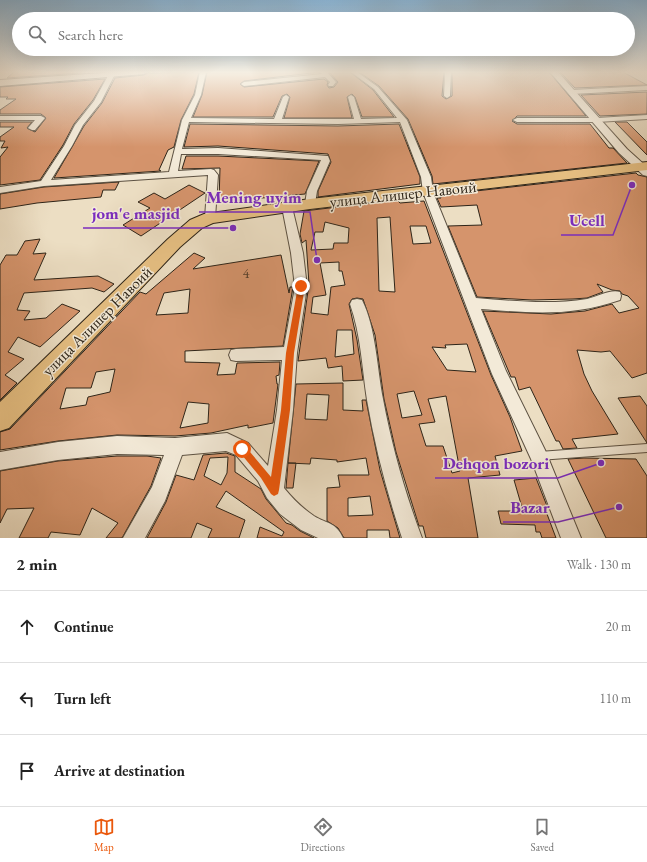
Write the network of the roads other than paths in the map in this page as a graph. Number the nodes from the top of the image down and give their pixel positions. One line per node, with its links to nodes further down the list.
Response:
1 (100, 97): 19 (street)
2 (197, 97): 9 (street)
3 (286, 97): 13 (street)
4 (351, 97): 14 (street)
5 (384, 97): 10 (street)
6 (577, 97): 12 (street)
7 (0, 115): 15 (street)
8 (647, 117): 12 (street)
9 (186, 120): 13 (street); 16 (street)
10 (403, 120): 14 (street); 21 (street)
11 (517, 120): 12 (street)
12 (597, 120): 17 (street)
13 (277, 121): 14 (street)
14 (358, 121)
15 (32, 128)
16 (177, 152): 18 (street); 22 (street)
17 (645, 169): 21 (main road, улица Алишер Навоий)
18 (173, 174): 19 (street); 24 (street)
19 (44, 183): 20 (street)
20 (0, 190)
21 (428, 192): 22 (main road, улица Алишер Навоий); 26 (street)
22 (310, 204): 23 (main road, улица Алишер Навоий)
23 (287, 207): 24 (main road, улица Алишер Навоий); 28 (street)
24 (210, 218): 30 (main road, улица Алишер Навоий)
25 (615, 296): 26 (street)
26 (473, 303): 33 (street)
27 (357, 304): 38 (street)
28 (290, 353): 29 (street); 35 (street)
29 (236, 355)
30 (0, 419)
31 (175, 447): 34 (street); 35 (street); 36 (street)
32 (647, 448): 33 (lane)
33 (539, 456): 39 (street)
34 (0, 461)
35 (274, 490): 37 (street)
36 (133, 538)
37 (333, 538)
38 (412, 538)
39 (571, 538)

